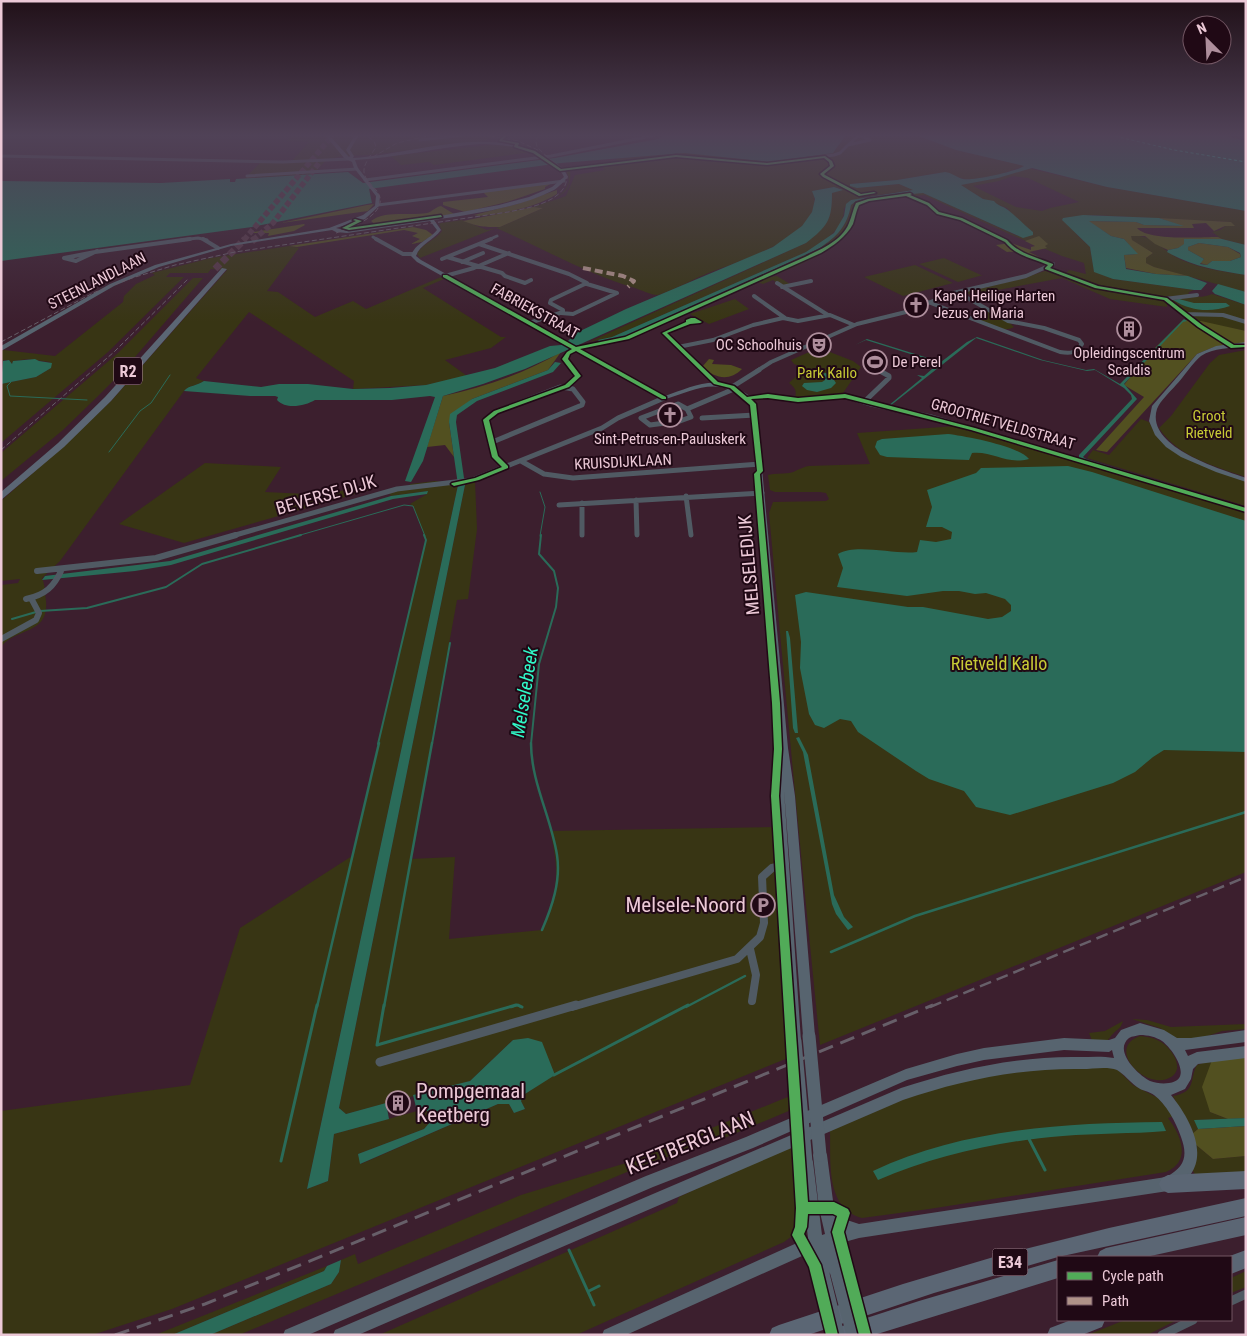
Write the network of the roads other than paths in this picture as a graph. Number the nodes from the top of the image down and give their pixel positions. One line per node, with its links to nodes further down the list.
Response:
1 (378, 197): 4 (main road)
2 (437, 197): 4 (street)
3 (527, 197): 5 (main road, STEENLANDLAAN)
4 (378, 205): 6 (main road)
5 (431, 219): 6 (main road, STEENLANDLAAN); 14 (main road)
6 (335, 228): 10 (main road, STEENLANDLAAN)
7 (373, 236): 14 (street, FABRIEKSTRAAT)
8 (497, 236): 9 (street)
9 (479, 244): 13 (street); 15 (street)
10 (218, 248): 11 (street); 50 (main road, STEENLANDLAAN)
11 (96, 251): 11 (street)
12 (483, 253): 17 (street)
13 (509, 253): 19 (street); 27 (street)
14 (413, 254): 23 (main road, FABRIEKSTRAAT)
15 (447, 257): 16 (street); 17 (street)
16 (442, 259)
17 (462, 262): 19 (street)
18 (1053, 264): 20 (street)
19 (478, 266): 23 (street); 24 (street)
20 (1047, 268): 29 (street); 33 (street)
21 (215, 269): 66 (highway, R2)
22 (224, 269): 69 (highway, R2)
23 (445, 276): 42 (main road, FABRIEKSTRAAT)
24 (531, 280)
25 (811, 281): 28 (street)
26 (776, 283): 28 (street)
27 (587, 284): 36 (street); 36 (street)
28 (782, 287): 38 (street)
29 (957, 292): 34 (street); 40 (street)
30 (1197, 295): 33 (street)
31 (754, 296): 39 (street)
32 (912, 298): 35 (street)
33 (1165, 299): 37 (street)
34 (928, 302): 35 (street); 45 (street)
35 (919, 308): 44 (street)
36 (561, 313): 42 (street)
37 (1185, 314): 41 (street); 48 (street)
38 (828, 315): 39 (street); 44 (street)
39 (785, 318): 49 (street)
40 (1012, 322): 45 (street); 45 (street)
41 (1246, 322)
42 (529, 323): 46 (main road, FABRIEKSTRAAT)
43 (688, 323): 49 (street)
44 (854, 325): 53 (street)
45 (1002, 331)
46 (562, 342): 54 (main road, FABRIEKSTRAAT)
47 (1246, 344): 48 (main road)
48 (1231, 345): 65 (main road)
49 (678, 347): 52 (street)
50 (1, 349)
51 (880, 371): 56 (street)
52 (716, 383): 53 (main road); 54 (main road)
53 (733, 388): 55 (main road); 57 (street)
54 (664, 398): 62 (street, BEVERSE DIJK)
55 (749, 398): 56 (street, GROOTRIETVELDSTRAAT); 58 (main road, MELSELEDIJK)
56 (864, 402): 61 (street, GROOTRIETVELDSTRAAT)
57 (687, 409): 57 (street)
58 (754, 415): 59 (street); 63 (main road, MELSELEDIJK)
59 (702, 418)
60 (490, 443): 60 (street); 64 (street)
61 (1068, 456)
62 (521, 461): 63 (street, KRUISDIJKLAAN); 64 (street, BEVERSE DIJK)
63 (760, 464): 67 (main road, MELSELEDIJK)
64 (506, 467): 77 (street, BEVERSE DIJK)
65 (1246, 480)
66 (1, 487)
67 (762, 493): 68 (street); 80 (main road, MELSELEDIJK)
68 (686, 496): 70 (street); 75 (street)
69 (1, 497)
70 (636, 500): 71 (street); 74 (street)
71 (582, 503): 72 (street); 73 (street)
72 (559, 505)
73 (582, 535)
74 (637, 535)
75 (691, 535)
76 (37, 571): 77 (street, BEVERSE DIJK)
77 (60, 574): 78 (street)
78 (28, 598): 79 (street)
79 (1, 639)
80 (790, 865): 81 (street); 83 (main road); 85 (main road)
81 (750, 949): 82 (street); 89 (street)
82 (752, 1001)
83 (809, 1036): 96 (main road, bridge)
84 (1246, 1036): 87 (main road)
85 (796, 1041): 100 (main road, bridge)
86 (1119, 1042): 87 (main road); 91 (main road); 111 (main road, KEETBERGLAAN)
87 (1174, 1044): 90 (main road)
88 (1246, 1052): 90 (main road)
89 (380, 1062)
90 (1187, 1067): 92 (main road)
91 (1125, 1069): 92 (main road); 110 (main road, KEETBERGLAAN)
92 (1157, 1089): 94 (main road)
93 (1246, 1180): 94 (highway)
94 (1168, 1184): 98 (main road)
95 (1246, 1207): 114 (highway, E34)
96 (829, 1221): 98 (main road); 99 (main road)
97 (1246, 1226): 101 (highway)
98 (859, 1231): 99 (main road)
99 (833, 1238): 100 (main road); 105 (main road)
100 (816, 1245): 105 (main road); 113 (main road)
101 (1111, 1256)
102 (1246, 1260): 103 (highway)
103 (1232, 1266)
104 (1057, 1269): 116 (highway, E34)
105 (829, 1272): 115 (main road, bridge); 117 (main road, bridge)
106 (1246, 1294): 107 (street)
107 (1232, 1301)
108 (1092, 1321): 118 (highway)
109 (1190, 1321): 119 (street)
110 (361, 1329): 112 (main road, KEETBERGLAAN)
111 (290, 1335)
112 (340, 1335)
113 (609, 1335)
114 (779, 1335)
115 (838, 1335)
116 (845, 1335)
117 (853, 1335)
118 (1057, 1335)
119 (1162, 1335)

